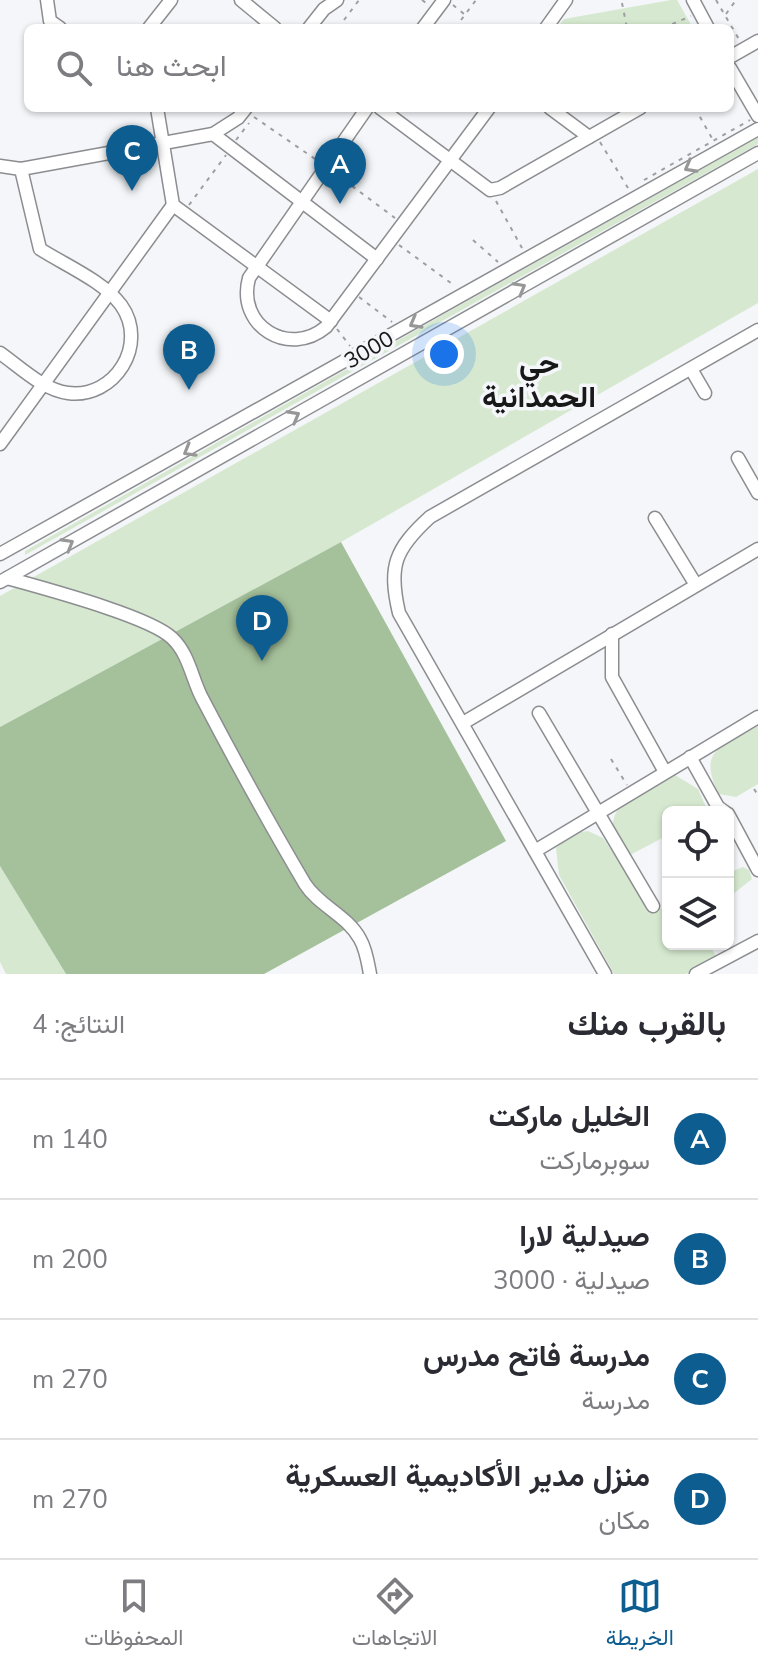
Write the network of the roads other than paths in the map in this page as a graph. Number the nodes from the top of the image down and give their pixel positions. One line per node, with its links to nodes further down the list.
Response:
1 (47, 0): 8 (street)
2 (171, 0): 9 (street)
3 (241, 0): 10 (street)
4 (337, 0): 11 (street)
5 (445, 0): 12 (street)
6 (566, 0): 13 (street)
7 (696, 6): 14 (street)
8 (54, 24)
9 (152, 24)
10 (270, 24)
11 (312, 24)
12 (426, 24)
13 (549, 24)
14 (706, 24)
15 (758, 41): 16 (street)
16 (734, 55)
17 (734, 75): 25 (street)
18 (158, 112): 29 (street)
19 (241, 112): 27 (street)
20 (364, 112): 34 (street)
21 (385, 112): 31 (street)
22 (486, 112): 31 (street)
23 (556, 112): 28 (street)
24 (633, 112): 28 (street)
25 (758, 116)
26 (758, 129): 50 (street, 3000, one-way to 50)
27 (213, 134): 29 (street); 34 (street)
28 (592, 136): 31 (street)
29 (163, 143): 33 (street); 35 (street)
30 (758, 153): 51 (street, 3000, one-way to 30)
31 (450, 161): 36 (street)
32 (0, 166): 33 (street)
33 (21, 169): 38 (street)
34 (302, 201): 36 (street); 37 (street)
35 (178, 209): 37 (street); 38 (street)
36 (377, 259): 39 (street)
37 (257, 265): 39 (street); 39 (street)
38 (109, 294): 43 (street); 43 (street)
39 (331, 321)
40 (758, 330): 42 (street)
41 (0, 353): 43 (street)
42 (691, 369): 44 (street); 56 (street)
43 (44, 384): 45 (street)
44 (705, 393)
45 (0, 444)
46 (738, 458): 47 (street)
47 (758, 493)
48 (655, 518): 52 (street)
49 (758, 549): 52 (street)
50 (0, 554)
51 (4, 580): 66 (street)
52 (696, 585): 53 (street)
53 (612, 634): 56 (street); 58 (street)
54 (539, 713): 60 (street)
55 (758, 717): 57 (street)
56 (463, 723): 62 (street)
57 (690, 757): 58 (street); 59 (street)
58 (665, 772): 60 (street)
59 (717, 806)
60 (596, 814): 62 (street); 64 (street)
61 (734, 826): 63 (street)
62 (535, 851): 67 (street)
63 (758, 870)
64 (653, 906)
65 (758, 941): 68 (street)
66 (370, 974)
67 (605, 974)
68 (696, 974)

